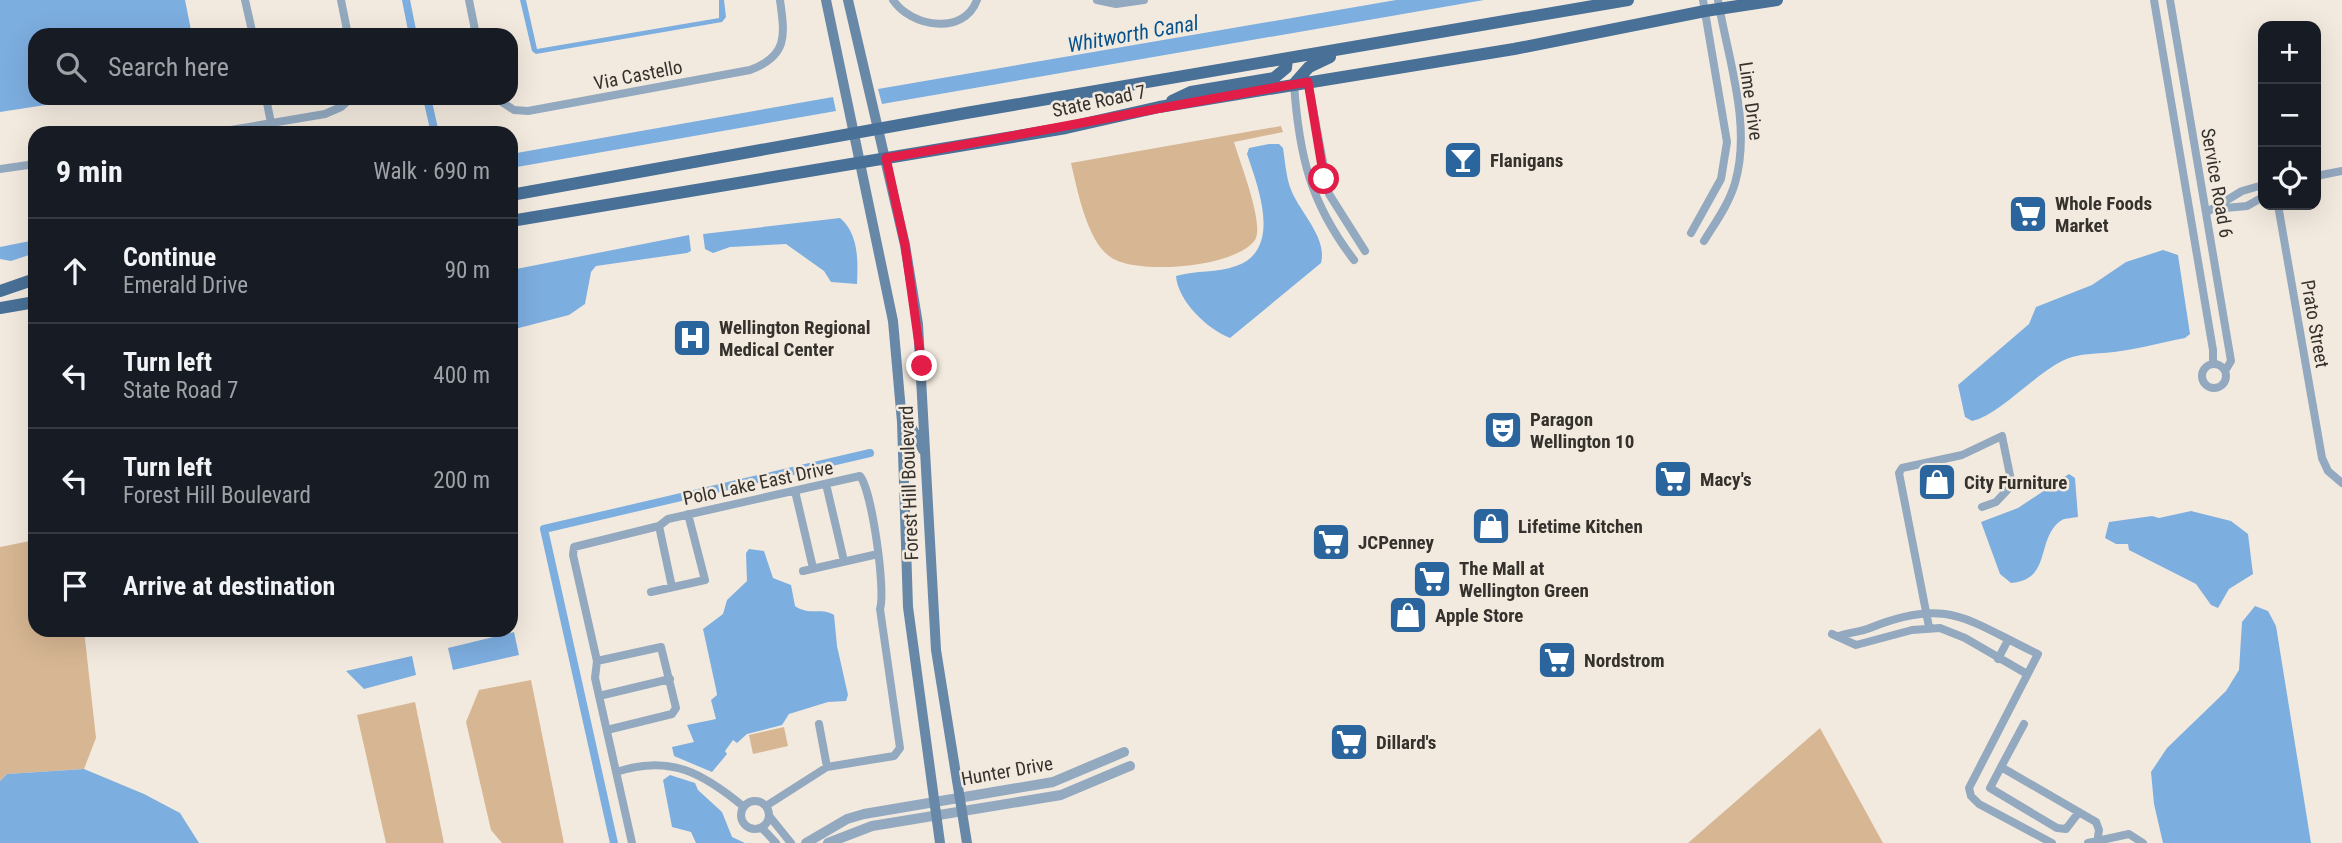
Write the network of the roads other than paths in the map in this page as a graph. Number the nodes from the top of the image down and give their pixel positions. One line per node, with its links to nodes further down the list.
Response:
1 (245, 0): 17 (street)
2 (341, 0): 18 (street)
3 (469, 0): 19 (street)
4 (780, 0): 26 (street, Via Castello)
5 (826, 0): 31 (main road, Forest Hill Boulevard)
6 (848, 0): 30 (main road, Forest Hill Boulevard)
7 (893, 0): 14 (street)
8 (1097, 0): 9 (street)
9 (1144, 0)
10 (1628, 0): 20 (main road, State Road 7)
11 (1777, 0): 15 (main road, State Road 7)
12 (2154, 0): 54 (street, Service Road 6)
13 (2170, 0): 41 (street, Service Road 6)
14 (976, 3)
15 (1719, 4): 16 (main road, State Road 7); 45 (street, Lime Drive)
16 (1704, 5): 22 (main road, State Road 7); 44 (street, Lime Drive)
17 (251, 28)
18 (347, 28)
19 (475, 28)
20 (1363, 46): 21 (main road, State Road 7); 23 (main road)
21 (1287, 59): 27 (main road); 30 (main road, State Road 7)
22 (1308, 82): 23 (main road, State Road 7); 46 (street)
23 (1294, 84): 27 (main road, State Road 7); 47 (street)
24 (267, 105): 28 (street)
25 (343, 105): 28 (street)
26 (511, 105)
27 (1159, 107): 32 (main road, State Road 7)
28 (271, 123): 29 (street)
29 (254, 126)
30 (878, 128): 31 (main road, State Road 7); 32 (main road, Forest Hill Boulevard)
31 (855, 132): 33 (main road, Forest Hill Boulevard); 39 (main road, State Road 7)
32 (886, 158): 33 (main road, State Road 7); 57 (main road, Forest Hill Boulevard)
33 (861, 162): 43 (main road, State Road 7); 56 (main road, Forest Hill Boulevard)
34 (28, 165): 35 (street)
35 (0, 169)
36 (2342, 171): 37 (street)
37 (2321, 175)
38 (2258, 186): 41 (street)
39 (518, 194)
40 (2258, 200): 41 (street)
41 (2210, 210): 55 (street, Service Road 6)
42 (2279, 210): 58 (street, Prato Street)
43 (518, 220)
44 (1691, 233)
45 (1704, 241)
46 (1365, 251)
47 (1354, 260)
48 (28, 280): 50 (main road)
49 (28, 281): 51 (main road)
50 (0, 285)
51 (0, 291)
52 (28, 303): 53 (main road)
53 (0, 308)
54 (2213, 364): 55 (street); 55 (street)
55 (2225, 371)
56 (902, 422): 57 (main road); 89 (main road, Forest Hill Boulevard)
57 (925, 453): 88 (main road, Forest Hill Boulevard)
58 (2342, 483)
59 (826, 484): 60 (street, Polo Lake East Drive); 64 (street, Polo Lake East Drive); 65 (street)
60 (795, 491): 62 (street, Polo Lake East Drive); 66 (street)
61 (1982, 507): 70 (street)
62 (688, 514): 63 (street, Polo Lake East Drive); 68 (street)
63 (659, 526): 68 (street); 76 (street, Polo Lake East Drive)
64 (878, 554): 65 (street); 85 (street, Polo Lake East Drive)
65 (844, 561): 66 (street)
66 (813, 568): 67 (street)
67 (803, 571)
68 (672, 587): 69 (street)
69 (651, 592)
70 (1928, 611): 71 (street); 71 (street); 72 (street)
71 (1929, 627): 74 (street)
72 (1986, 628): 73 (street); 74 (street)
73 (2008, 640): 75 (street); 77 (street)
74 (1976, 645): 75 (street)
75 (1998, 659): 77 (street)
76 (597, 661): 78 (street); 79 (street, Polo Lake East Drive)
77 (2026, 674): 97 (street)
78 (670, 679): 79 (street); 82 (street)
79 (599, 695): 82 (street, Polo Lake East Drive)
80 (819, 724): 85 (street)
81 (2024, 724): 86 (street)
82 (607, 730): 87 (street, Polo Lake East Drive)
83 (1124, 752): 88 (street, Hunter Drive)
84 (1130, 766): 93 (street, Hunter Drive)
85 (827, 767): 90 (street, Polo Lake East Drive)
86 (2001, 767): 92 (street); 92 (street)
87 (616, 772): 91 (street); 98 (street, Polo Lake East Drive)
88 (960, 798): 89 (street, Hunter Drive); 93 (main road, Forest Hill Boulevard)
89 (933, 802): 95 (main road, Forest Hill Boulevard); 101 (street, Hunter Drive)
90 (766, 806): 91 (street); 94 (street)
91 (744, 807): 96 (street)
92 (2079, 812): 107 (street)
93 (962, 813): 95 (street, Hunter Drive); 104 (main road, Forest Hill Boulevard)
94 (770, 817): 96 (street); 100 (street)
95 (935, 817): 102 (street, Hunter Drive); 103 (main road, Forest Hill Boulevard)
96 (762, 828): 99 (street)
97 (2035, 839): 105 (street)
98 (632, 843)
99 (776, 843)
100 (791, 843)
101 (806, 843)
102 (828, 843)
103 (940, 843)
104 (967, 843)
105 (2052, 843)
106 (2088, 843): 107 (street)
107 (2097, 843): 108 (street)
108 (2143, 843)

